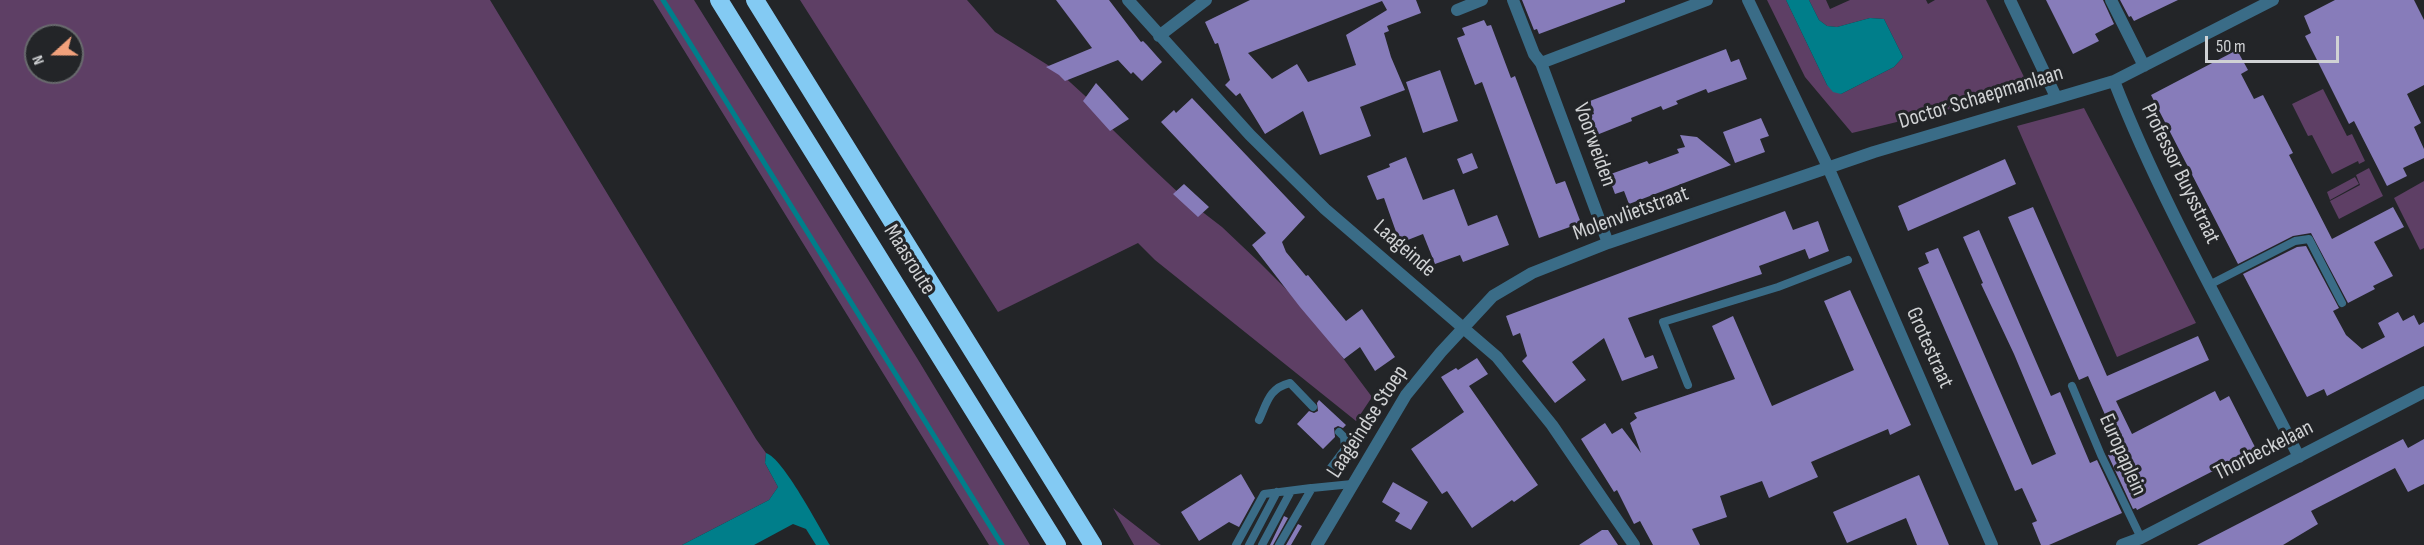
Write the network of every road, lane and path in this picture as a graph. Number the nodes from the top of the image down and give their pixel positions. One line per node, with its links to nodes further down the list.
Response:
1 (719, 0): 38 (highway, Maasroute)
2 (755, 0): 36 (highway, Maasroute)
3 (1128, 0): 13 (street, Laageinde)
4 (1206, 0): 13 (street)
5 (1482, 0): 12 (street)
6 (1513, 0): 14 (street, Voorweiden)
7 (1707, 0): 14 (street)
8 (1748, 0): 18 (street, Grotestraat)
9 (2010, 0): 17 (street)
10 (2111, 0): 15 (street)
11 (2273, 0): 15 (street, Doctor Schaepmanlaan)
12 (1457, 10)
13 (1160, 36): 23 (street, Laageinde)
14 (1541, 63): 19 (street, Voorweiden)
15 (2144, 66): 16 (street, Doctor Schaepmanlaan)
16 (2114, 81): 17 (street, Doctor Schaepmanlaan); 21 (street, Professor Buysstraat)
17 (2056, 97): 18 (street, Doctor Schaepmanlaan)
18 (1828, 167): 19 (street, Molenvlietstraat); 47 (street, Grotestraat)
19 (1608, 243): 23 (street, Molenvlietstraat)
20 (1848, 260): 24 (lane)
21 (2211, 284): 22 (lane); 30 (street, Professor Buysstraat)
22 (2342, 303)
23 (1463, 328): 32 (street, Laageindse Stoep); 46 (street, Laageinde)
24 (1688, 385)
25 (2072, 386): 37 (lane, Europaplein)
26 (2424, 392): 30 (street, Thorbeckelaan)
27 (1313, 407): 28 (lane)
28 (1259, 420)
29 (1339, 432): 31 (lane)
30 (2299, 457): 37 (street, Thorbeckelaan)
31 (1330, 469)
32 (1352, 484): 33 (lane); 45 (street, Laageindse Stoep)
33 (1311, 488): 34 (lane); 44 (lane)
34 (1291, 491): 35 (lane); 43 (lane)
35 (1277, 492): 41 (lane); 42 (lane)
36 (1081, 525): 39 (highway, Maasroute); 40 (highway)
37 (2141, 538): 48 (street, Thorbeckelaan)
38 (1057, 545)
39 (1093, 545)
40 (1106, 545)
41 (1236, 545)
42 (1249, 545)
43 (1262, 545)
44 (1279, 545)
45 (1317, 545)
46 (1634, 545)
47 (1992, 545)
48 (2122, 545)

